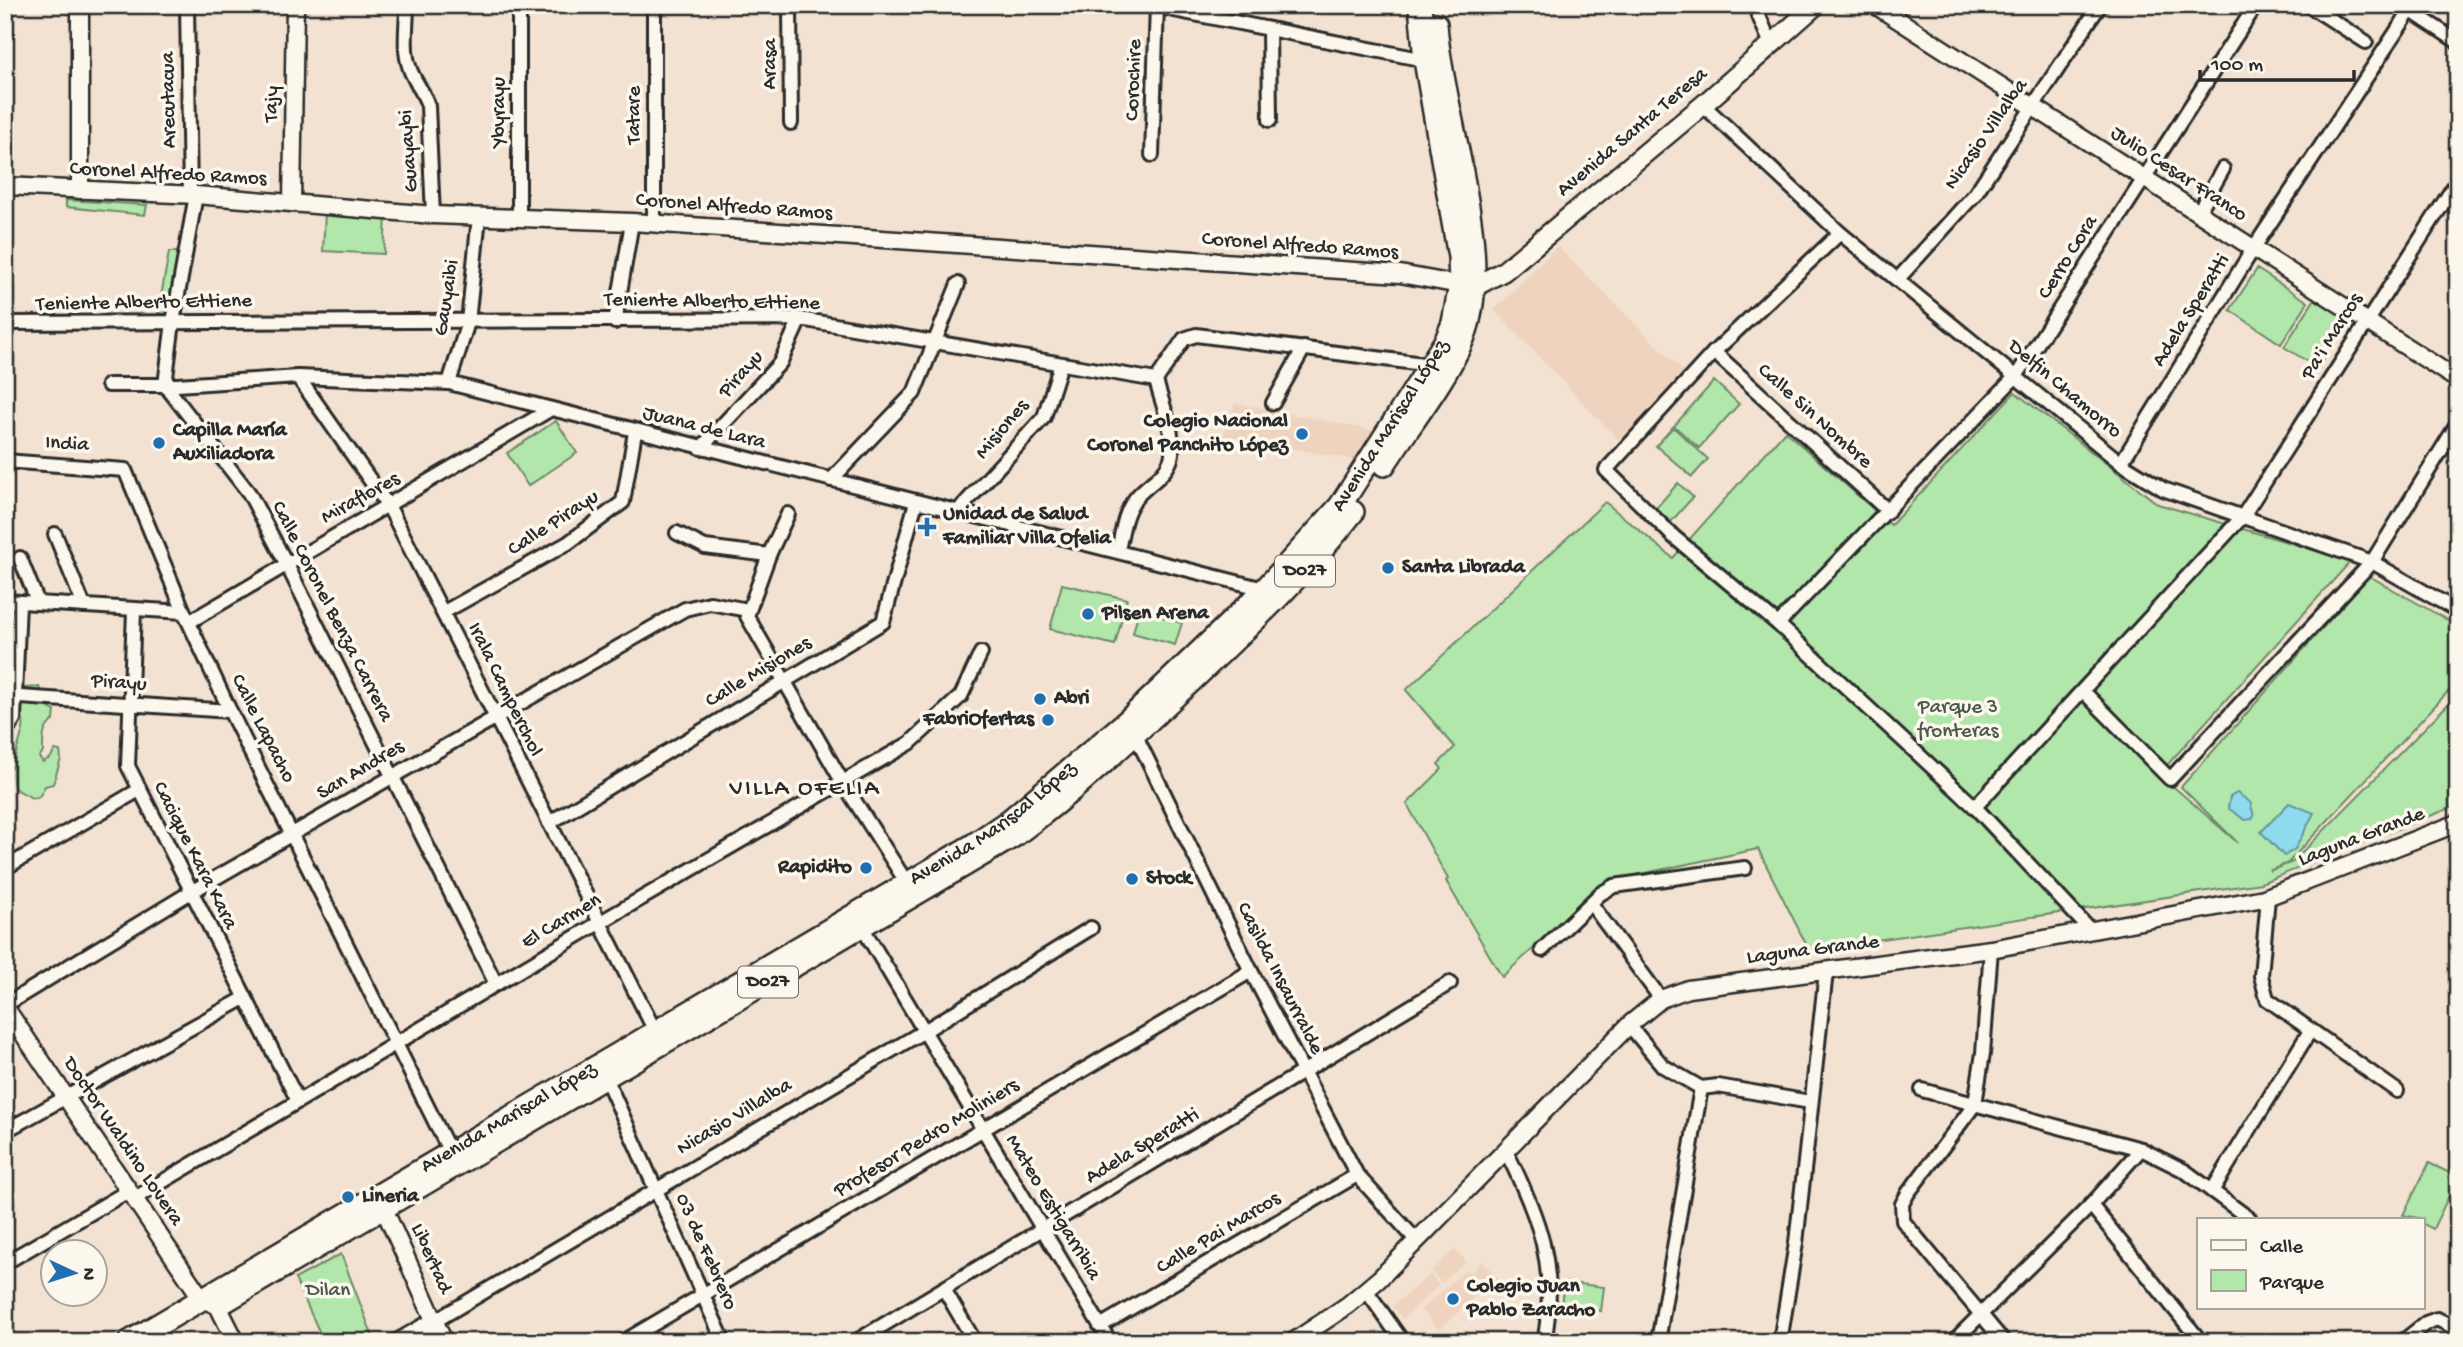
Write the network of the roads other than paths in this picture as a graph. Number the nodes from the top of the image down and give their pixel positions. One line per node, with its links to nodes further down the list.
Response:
1 (80, 5): 32 (main road)
2 (187, 5): 33 (street, Arecutacua)
3 (295, 5): 34 (main road, Tajy)
4 (407, 5): 36 (street, Guayaybi)
5 (519, 5): 38 (street, Ybyrayu)
6 (654, 5): 40 (street, Tatare)
7 (790, 5): 26 (street, Arasa)
8 (1420, 5): 22 (highway, Avenida Mariscal López / D027)
9 (1434, 5): 45 (highway, Avenida Mariscal López / D027)
10 (1754, 5): 21 (street)
11 (1816, 5): 21 (main road, Avenida Santa Teresa)
12 (1875, 5): 24 (main road, Julio Cesar Franco)
13 (2100, 5): 24 (street, Nicasio Villalba)
14 (2256, 5): 29 (street, Cerro Cora)
15 (2308, 5): 19 (street)
16 (1154, 6): 18 (street); 27 (street, Corochire)
17 (2408, 7): 20 (street); 42 (street, Adela Speratti)
18 (1269, 29): 22 (street); 25 (street)
19 (2366, 42)
20 (2458, 42)
21 (1771, 44): 23 (main road, Avenida Santa Teresa)
22 (1425, 60): 45 (highway, Avenida Mariscal López / D027)
23 (1703, 105): 41 (street, Delfin Chamorro); 45 (main road, Avenida Santa Teresa)
24 (2033, 107): 29 (main road, Julio Cesar Franco); 43 (street, Nicasio Villalba)
25 (1270, 120)
26 (791, 123)
27 (1152, 155)
28 (2223, 169): 35 (street)
29 (2142, 177): 35 (main road, Julio Cesar Franco); 57 (street, Cerro Cora)
30 (2458, 180): 47 (street, Pa'i Marcos)
31 (5, 186): 32 (main road, Coronel Alfredo Ramos)
32 (80, 190): 33 (main road, Coronel Alfredo Ramos)
33 (193, 195): 34 (main road, Coronel Alfredo Ramos); 48 (street, Arecutacua)
34 (292, 203): 36 (main road, Coronel Alfredo Ramos)
35 (2198, 213): 42 (main road, Julio Cesar Franco)
36 (433, 215): 37 (main road, Coronel Alfredo Ramos)
37 (479, 218): 38 (main road, Coronel Alfredo Ramos); 49 (street, Gauyaibi)
38 (519, 219): 39 (main road, Coronel Alfredo Ramos)
39 (632, 222): 40 (main road, Coronel Alfredo Ramos); 50 (street)
40 (654, 224): 45 (main road, Coronel Alfredo Ramos)
41 (1840, 233): 43 (street, Delfin Chamorro); 54 (street)
42 (2253, 249): 47 (main road, Julio Cesar Franco); 70 (street, Adela Speratti)
43 (1898, 279): 57 (street, Delfin Chamorro)
44 (958, 284): 52 (street)
45 (1467, 286): 56 (highway, Avenida Mariscal López / D027); 86 (highway, Avenida Mariscal López / D027)
46 (800, 319): 50 (street, Teniente Alberto Ettiene); 52 (street, Teniente Alberto Ettiene); 68 (street, Pirayu)
47 (2366, 321): 60 (main road, Julio Cesar Franco); 78 (street, Pa'i Marcos)
48 (173, 322): 49 (street, Teniente Alberto Ettiene); 51 (street, Teniente Alberto Ettiene); 63 (street, Arecutacua)
49 (468, 322): 50 (street, Teniente Alberto Ettiene); 61 (street, Gauyaibi)
50 (615, 322)
51 (5, 323)
52 (934, 341): 55 (street, Teniente Alberto Ettiene); 72 (street)
53 (1304, 348): 56 (street); 59 (street); 64 (street)
54 (1714, 352): 75 (street, Calle Sin Nombre); 96 (street)
55 (1061, 364): 59 (street, Teniente Alberto Ettiene); 76 (street, Misiones)
56 (1431, 365): 86 (highway, Avenida Mariscal López / D027)
57 (2017, 375): 70 (street, Delfin Chamorro); 75 (street, Cerro Cora)
58 (298, 377): 61 (street, Juana de Lara); 63 (street, Juana de Lara); 74 (street, Irala Camperchol)
59 (1156, 380): 81 (street)
60 (2458, 380)
61 (449, 383): 65 (street, Juana de Lara)
62 (108, 385): 63 (street, Juana de Lara)
63 (165, 385): 85 (street, Calle Coronel Benza Carrera)
64 (1273, 403)
65 (551, 409): 67 (street, Juana de Lara); 74 (street, Miraflores)
66 (2458, 423): 84 (street)
67 (635, 432): 68 (street, Juana de Lara); 94 (street, Calle Pirayu)
68 (701, 448): 72 (street, Juana de Lara)
69 (5, 461): 71 (street, India)
70 (2120, 463): 78 (street, Delfin Chamorro)
71 (125, 470): 95 (street, Calle Lapacho)
72 (831, 480): 73 (street, Juana de Lara)
73 (916, 502): 76 (street, Juana de Lara); 98 (street, Calle Misiones)
74 (388, 507): 85 (street, Miraflores); 94 (street, Irala Camperchol)
75 (1888, 511): 96 (street, Cerro Cora)
76 (957, 512): 81 (street, Juana de Lara)
77 (788, 514): 82 (street)
78 (2243, 516): 84 (street, Delfin Chamorro); 99 (street, Pa'i Marcos)
79 (677, 533): 82 (street)
80 (55, 534): 90 (street)
81 (1118, 550): 86 (street, Juana de Lara)
82 (769, 555): 91 (street)
83 (20, 558): 89 (street)
84 (2372, 562): 93 (street, Delfin Chamorro); 99 (street)
85 (286, 563): 95 (street, Miraflores); 106 (street, Calle Coronel Benza Carrera)
86 (1273, 592): 104 (highway, Avenida Mariscal López / D027)
87 (5, 601): 88 (street)
88 (19, 602): 89 (street); 100 (street)
89 (38, 603): 90 (street)
90 (84, 606): 92 (street)
91 (748, 610): 98 (street); 103 (street, San Andres)
92 (134, 611): 95 (street); 101 (street, Cacique Kara Kara)
93 (2458, 611)
94 (444, 612): 103 (street, Irala Camperchol)
95 (187, 617): 102 (street, Calle Lapacho)
96 (1778, 624): 109 (street)
97 (981, 653): 107 (street, El Carmen)
98 (784, 680): 107 (street); 110 (street, Calle Misiones)
99 (2084, 692): 109 (street, Pa'i Marcos)
100 (10, 696): 101 (street, Pirayu); 105 (street)
101 (131, 705): 102 (street, Pirayu); 108 (street, Cacique Kara Kara)
102 (230, 711): 112 (street, Calle Lapacho)
103 (494, 715): 106 (street, San Andres); 110 (street, Irala Camperchol)
104 (1131, 727): 115 (highway, Avenida Mariscal López / D027); 125 (street, Casilda Insaurralde)
105 (5, 733)
106 (393, 774): 112 (street, San Andres); 128 (street, Calle Coronel Benza Carrera)
107 (842, 781): 115 (street); 120 (street, El Carmen)
108 (139, 790): 113 (street); 116 (street, Cacique Kara Kara)
109 (1975, 807): 122 (street)
110 (549, 823): 120 (street, Irala Camperchol)
111 (2458, 823): 117 (main road, Laguna Grande)
112 (293, 834): 116 (street, San Andres); 136 (street, Calle Lapacho)
113 (5, 868)
114 (1745, 868): 118 (street)
115 (911, 889): 119 (highway, Avenida Mariscal López / D027)
116 (191, 892): 129 (street, Cacique Kara Kara); 131 (street, San Andres)
117 (2268, 897): 122 (main road, Laguna Grande); 135 (street)
118 (1592, 905): 124 (street); 130 (street)
119 (858, 921): 133 (street, Mateo Estigarribia); 134 (highway, Avenida Mariscal López / D027); 137 (highway, Avenida Mariscal López / D027)
120 (599, 923): 128 (street, El Carmen); 134 (street, Irala Camperchol)
121 (1091, 928): 133 (street, Nicasio Villalba)
122 (2091, 931): 123 (main road, Laguna Grande)
123 (1991, 949): 126 (main road, Laguna Grande); 145 (street)
124 (1542, 950)
125 (1251, 971): 138 (street, Casilda Insaurralde); 146 (street, Profesor Pedro Moliniers)
126 (1826, 972): 130 (main road, Laguna Grande); 144 (street)
127 (1450, 983): 138 (street, Adela Speratti)
128 (496, 984): 136 (street, El Carmen)
129 (245, 998): 142 (street); 143 (street, Cacique Kara Kara)
130 (1661, 999): 132 (main road, Laguna Grande)
131 (5, 1006): 142 (main road, Doctor Waldino Lovera)
132 (1629, 1026): 139 (street); 149 (main road, Laguna Grande)
133 (926, 1030): 146 (street, Mateo Estigarribia); 152 (street, Nicasio Villalba)
134 (655, 1031): 137 (highway, Avenida Mariscal López / D027)
135 (2310, 1031): 141 (street); 153 (street)
136 (394, 1045): 143 (street, El Carmen); 150 (street, Calle Lapacho)
137 (602, 1071): 150 (highway, Avenida Mariscal López / D027); 152 (street, 03 de Febrero); 155 (highway, Avenida Mariscal López / D027)
138 (1304, 1072): 151 (street, Casilda Insaurralde); 158 (street, Adela Speratti)
139 (1701, 1088): 144 (street); 182 (street)
140 (1922, 1090): 145 (street)
141 (2398, 1091)
142 (66, 1098): 147 (street); 154 (main road, Doctor Waldino Lovera)
143 (298, 1101): 154 (street, El Carmen)
144 (1810, 1102): 183 (street)
145 (1975, 1104): 148 (street); 165 (street)
146 (982, 1128): 158 (street, Mateo Estigarribia); 163 (street, Profesor Pedro Moliniers)
147 (5, 1131)
148 (2141, 1149): 153 (street); 156 (street)
149 (1506, 1151): 159 (main road, Laguna Grande); 181 (street)
150 (450, 1152): 155 (highway, Avenida Mariscal López / D027)
151 (1357, 1175): 159 (street, Casilda Insaurralde); 167 (street, Calle Pai Marcos)
152 (656, 1189): 163 (street, 03 de Febrero); 166 (street, Nicasio Villalba)
153 (2212, 1191): 157 (street)
154 (132, 1194): 160 (street, El Carmen); 164 (main road, Doctor Waldino Lovera)
155 (381, 1201): 164 (highway, Avenida Mariscal López / D027); 166 (main road, Libertad)
156 (2091, 1205): 165 (street); 186 (street)
157 (2249, 1218)
158 (1043, 1230): 161 (street, Adela Speratti); 167 (street, Mateo Estigarribia)
159 (1417, 1241): 162 (main road, Laguna Grande)
160 (5, 1263)
161 (944, 1289): 176 (street, Adela Speratti); 177 (street)
162 (1366, 1290): 179 (main road, Laguna Grande); 180 (street)
163 (703, 1294): 174 (street, Profesor Pedro Moliniers); 175 (street, 03 de Febrero)
164 (208, 1301): 169 (highway, Avenida Mariscal López / D027); 170 (highway, Avenida Mariscal López / D027); 171 (main road, Doctor Waldino Lovera)
165 (1981, 1314): 184 (street); 185 (street)
166 (435, 1321): 172 (main road, Nicasio Villalba); 173 (main road, Libertad)
167 (1100, 1326): 178 (street, Mateo Estigarribia)
168 (2458, 1329): 187 (street)
169 (129, 1342)
170 (157, 1342)
171 (236, 1342)
172 (398, 1342)
173 (444, 1342)
174 (623, 1342)
175 (724, 1342)
176 (855, 1342)
177 (975, 1342)
178 (1110, 1342)
179 (1293, 1342)
180 (1403, 1342)
181 (1544, 1342)
182 (1658, 1342)
183 (1780, 1342)
184 (1953, 1342)
185 (2004, 1342)
186 (2201, 1342)
187 (2402, 1342)

